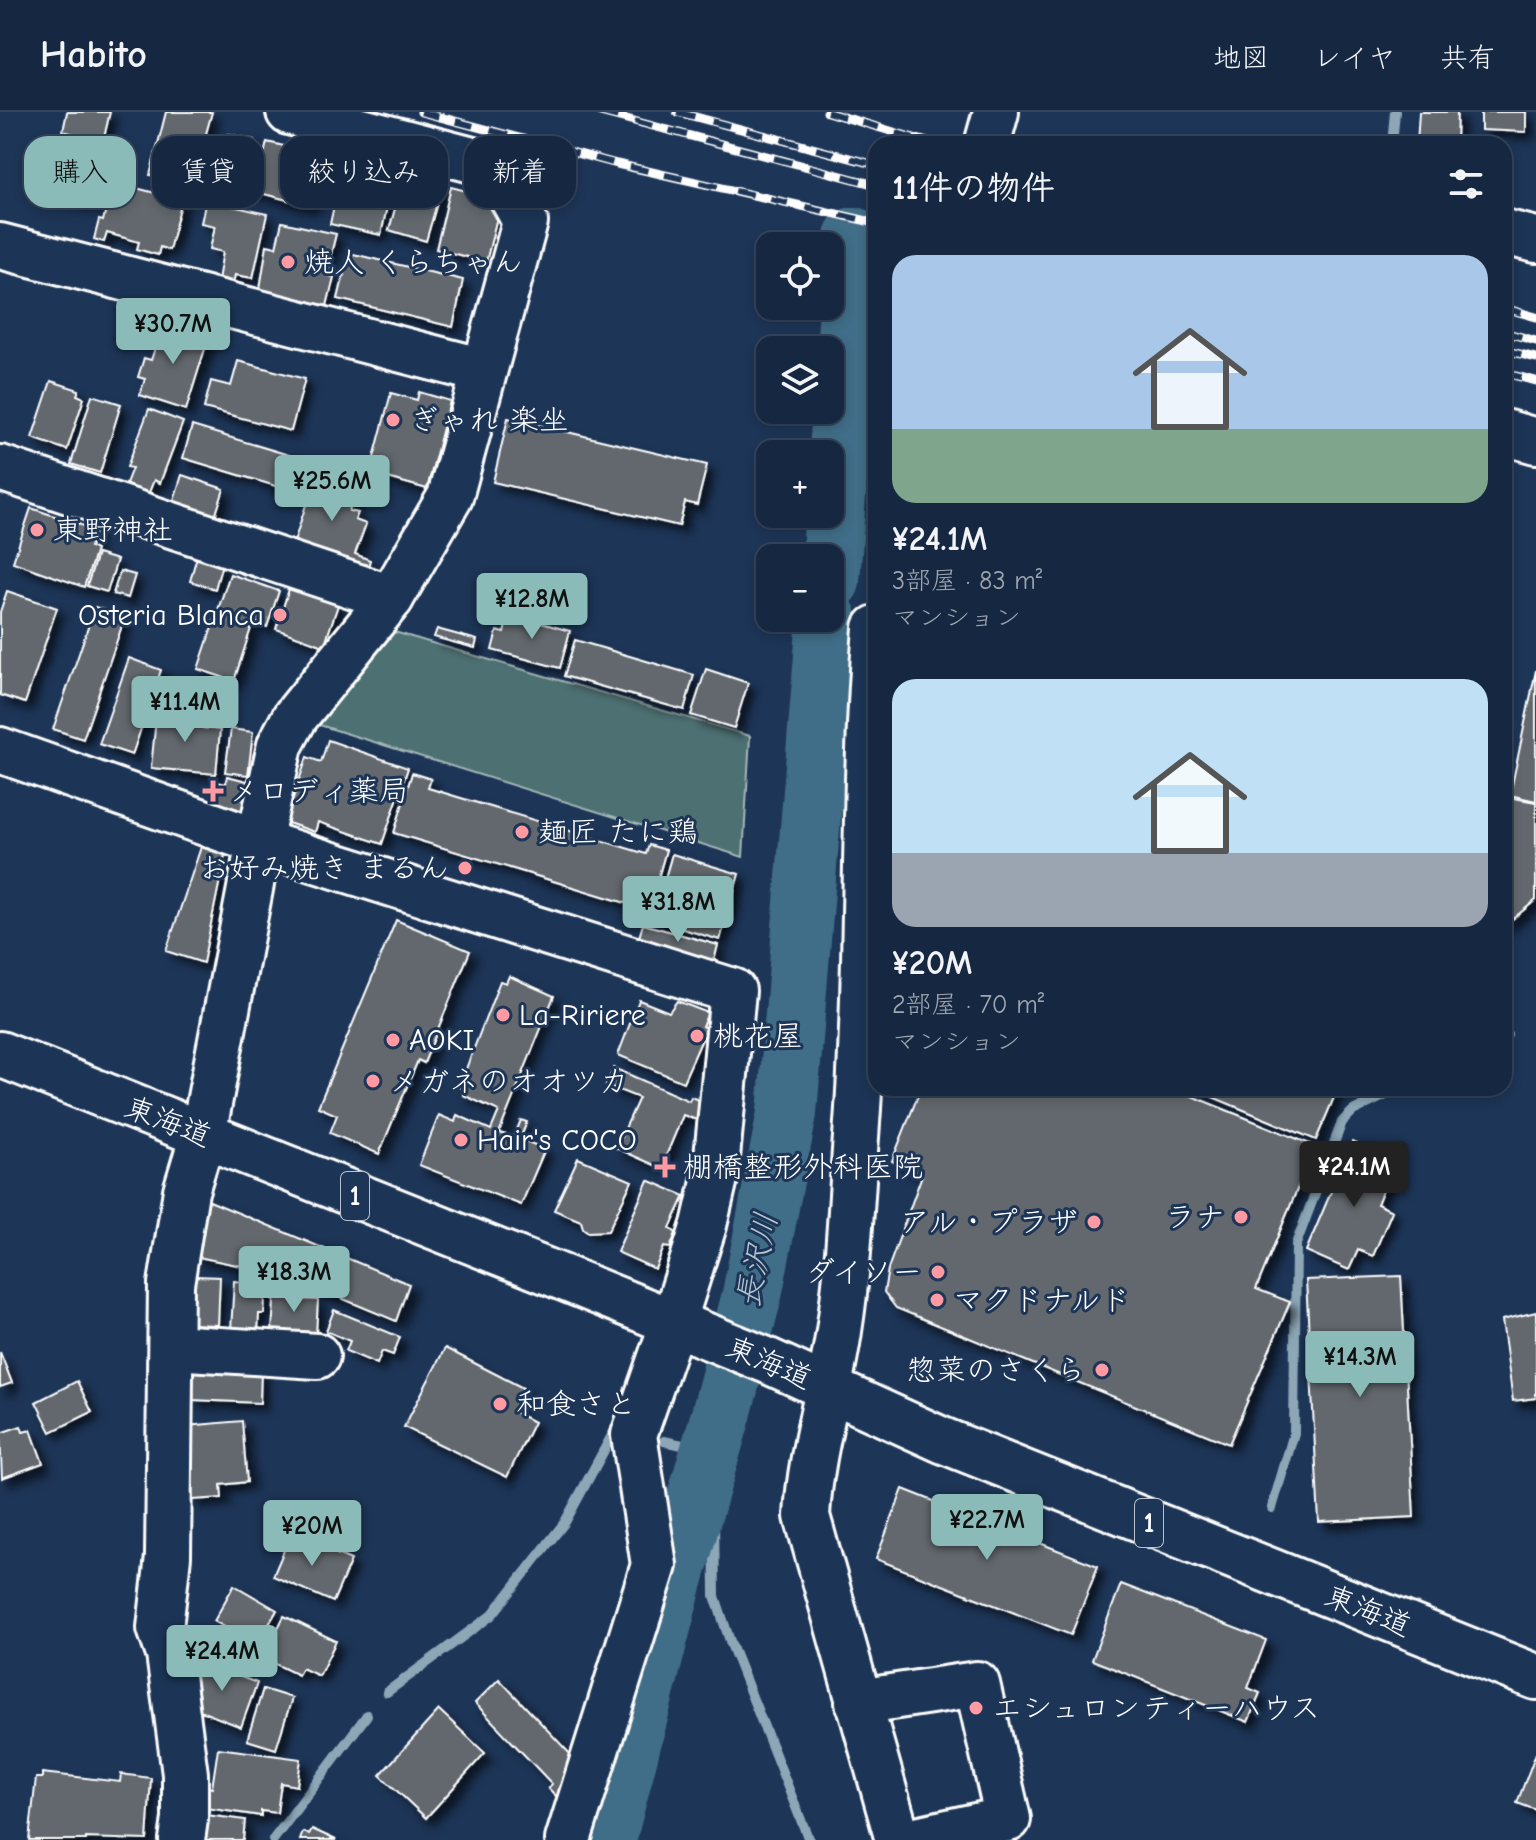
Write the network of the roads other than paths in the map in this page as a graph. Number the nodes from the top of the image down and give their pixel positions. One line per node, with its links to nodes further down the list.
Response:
1 (289, 112): 5 (main road)
2 (1512, 234): 3 (main road)
3 (1536, 240)
4 (0, 246): 5 (main road)
5 (484, 371): 9 (main road)
6 (1512, 434): 7 (main road)
7 (1536, 441)
8 (0, 468): 9 (main road)
9 (391, 598): 12 (main road)
10 (0, 750): 12 (main road)
11 (868, 803): 18 (main road)
12 (259, 842): 14 (main road); 15 (main road)
13 (0, 1054): 14 (main road, 東海道 / 1)
14 (203, 1135): 15 (main road, 東海道 / 1); 16 (main road)
15 (692, 1330): 18 (main road, 東海道 / 1); 22 (main road)
16 (171, 1347): 17 (main road); 21 (main road)
17 (317, 1356)
18 (828, 1388): 19 (main road, 東海道 / 1); 20 (main road)
19 (1536, 1677)
20 (858, 1702): 23 (main road); 24 (main road)
21 (182, 1840)
22 (568, 1840)
23 (898, 1840)
24 (912, 1840)

